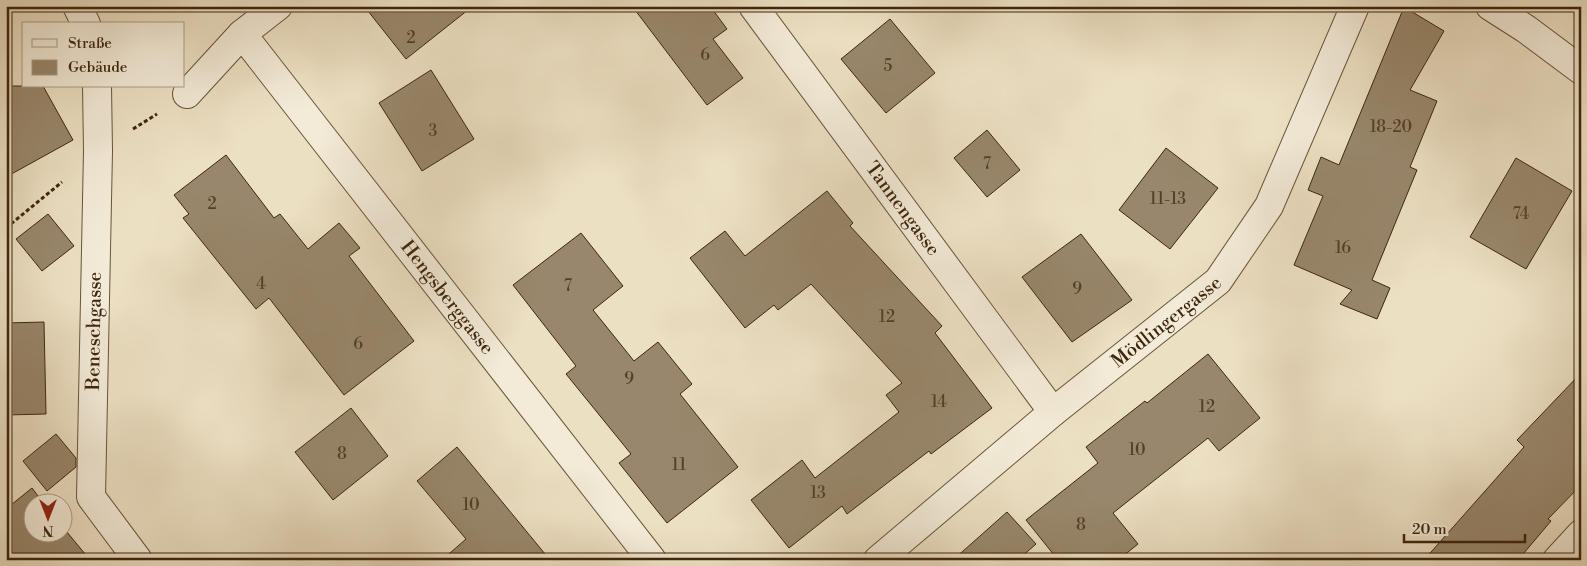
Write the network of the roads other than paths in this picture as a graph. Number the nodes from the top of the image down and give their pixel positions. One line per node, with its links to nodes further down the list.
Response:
1 (77, 6): 6 (street)
2 (278, 6): 7 (street)
3 (752, 6): 11 (street, Tannengasse)
4 (1355, 6): 11 (street, Mödlingergasse)
5 (1490, 6): 8 (street)
6 (85, 22)
7 (242, 34): 10 (street); 14 (street, Hengsberggasse)
8 (1581, 70)
9 (98, 88): 13 (street, Beneschgasse)
10 (187, 94)
11 (1054, 412): 15 (street, Mödlingergasse)
12 (1581, 534): 16 (street)
13 (138, 560)
14 (652, 560)
15 (878, 560)
16 (1557, 560)

